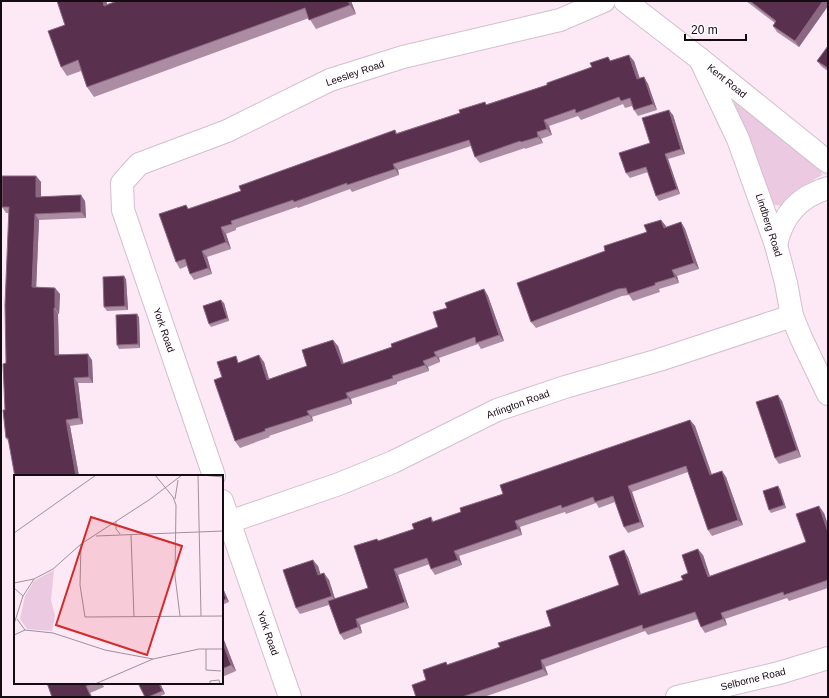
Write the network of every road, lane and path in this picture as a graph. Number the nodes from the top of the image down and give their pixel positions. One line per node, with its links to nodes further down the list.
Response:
1 (604, 1): 5 (street, Leesley Road)
2 (625, 1): 3 (street, Kent Road)
3 (700, 59): 4 (street, Kent Road); 7 (street, Lindberg Road)
4 (828, 162)
5 (122, 183): 10 (street, York Road)
6 (828, 188): 7 (street)
7 (776, 245): 8 (street, Lindberg Road)
8 (792, 316): 9 (street, Lindberg Road); 12 (street, Arlington Road)
9 (828, 394)
10 (214, 475)
11 (223, 504): 12 (street, York Road)
12 (229, 522): 14 (street, York Road)
13 (828, 658): 15 (street, Selborne Road)
14 (290, 697)
15 (677, 697)

